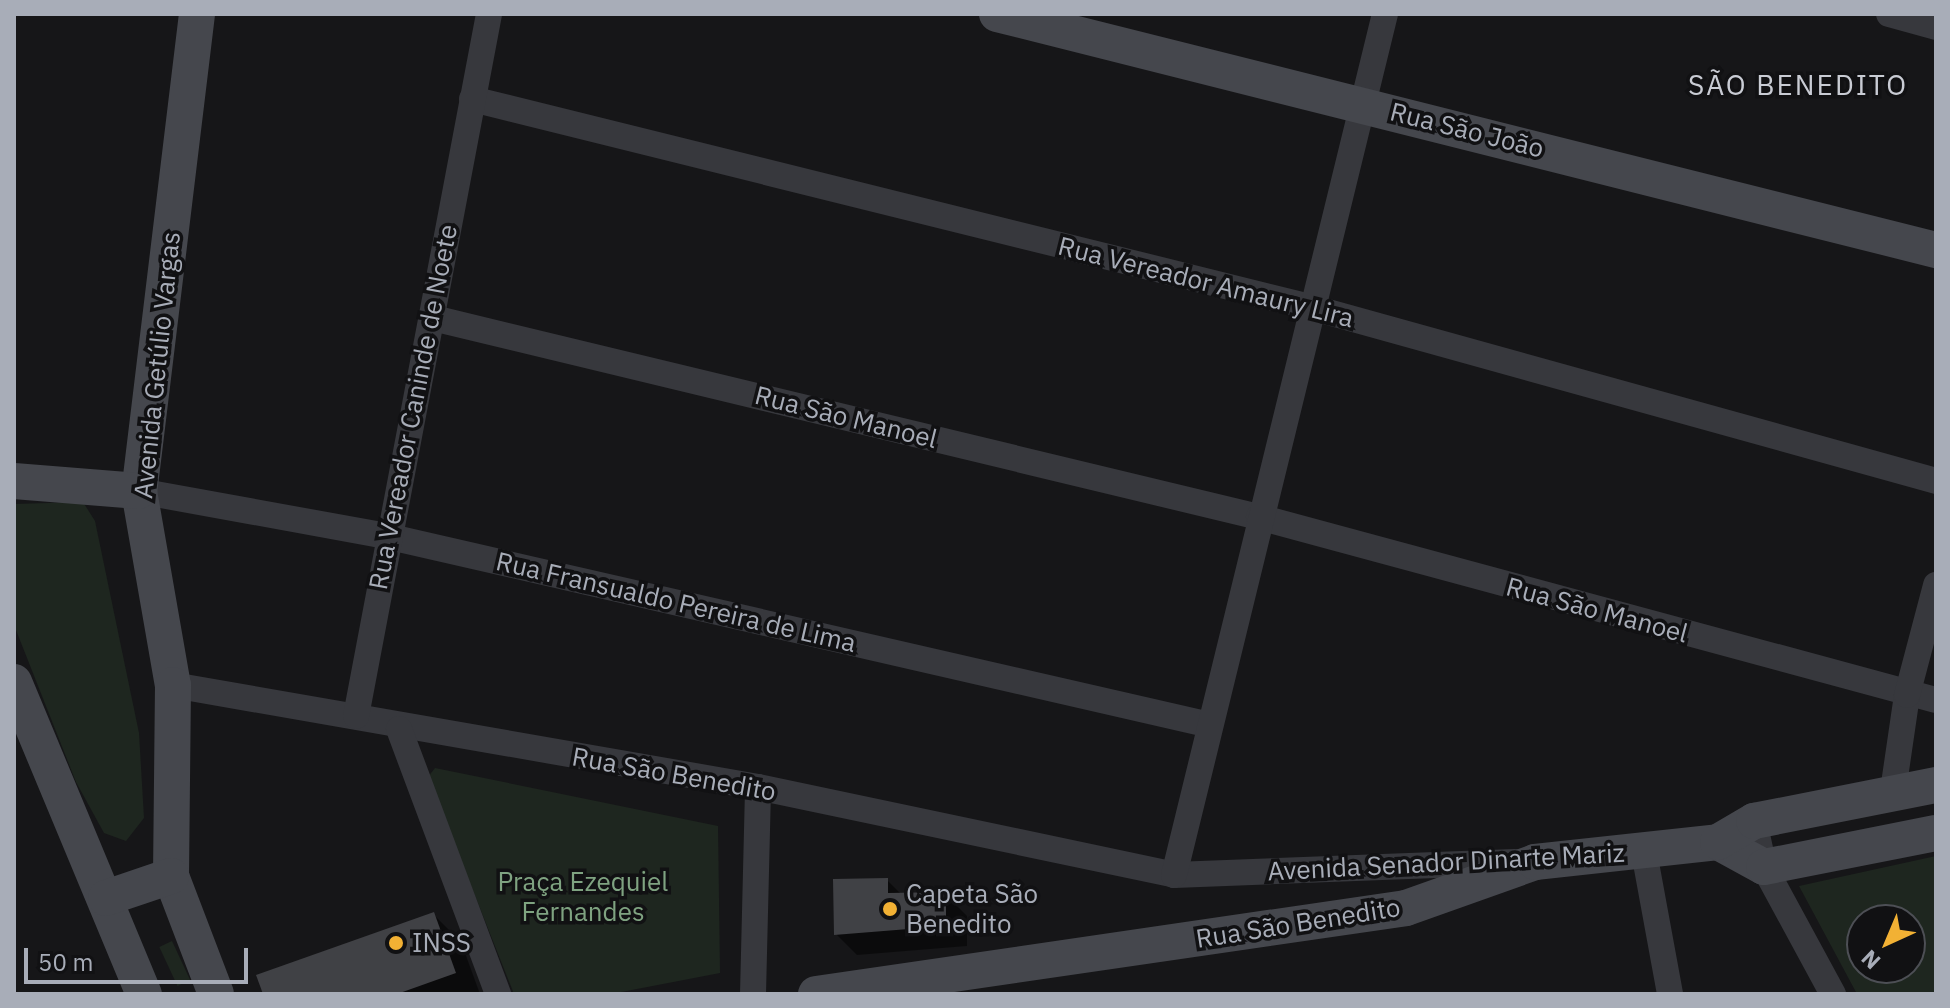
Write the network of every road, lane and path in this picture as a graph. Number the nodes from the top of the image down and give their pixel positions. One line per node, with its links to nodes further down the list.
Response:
1 (197, 14): 14 (main road, Avenida Getúlio Vargas)
2 (489, 14): 7 (street, Rua Vereador Caninde de Noete)
3 (997, 14): 8 (main road, Rua São João)
4 (1385, 14): 8 (street)
5 (1889, 14): 6 (street)
6 (1936, 27)
7 (472, 99): 10 (street, Rua Vereador Amaury Lira); 11 (street, Rua Vereador Caninde de Noete)
8 (1363, 103): 9 (main road, Rua São João); 10 (street)
9 (1936, 250)
10 (1310, 307): 13 (street, Rua Vereador Amaury Lira); 15 (street)
11 (433, 318): 15 (street, Rua São Manoel); 16 (street, Rua Vereador Caninde de Noete)
12 (14, 481): 14 (main road)
13 (1936, 481)
14 (139, 491): 16 (street, Rua Fransualdo Pereira de Lima); 19 (main road, Avenida Getúlio Vargas)
15 (1259, 517): 20 (street, Rua São Manoel); 23 (street)
16 (386, 536): 22 (street, Rua Vereador Caninde de Noete); 23 (street, Rua Fransualdo Pereira de Lima)
17 (1936, 585): 20 (street)
18 (14, 682): 36 (main road)
19 (173, 685): 22 (street, Rua São Benedito); 35 (main road, Avenida Getúlio Vargas)
20 (1907, 695): 21 (street, Rua São Manoel); 27 (street)
21 (1936, 700)
22 (356, 716): 24 (street, Rua São Benedito)
23 (1210, 725): 34 (street)
24 (399, 729): 26 (street, Rua São Benedito); 39 (street)
25 (1936, 785): 27 (main road, Avenida Senador Dinarte Mariz)
26 (758, 787): 34 (street, Rua São Benedito); 40 (street)
27 (1893, 791): 28 (main road, Avenida Senador Dinarte Mariz)
28 (1754, 821): 30 (main road, Avenida Senador Dinarte Mariz); 33 (street)
29 (1936, 833): 33 (main road)
30 (1718, 842): 31 (main road, Avenida Senador Dinarte Mariz); 33 (main road)
31 (1644, 852): 32 (main road, Avenida Senador Dinarte Mariz); 42 (street)
32 (1535, 862): 34 (street, Avenida Senador Dinarte Mariz); 41 (main road, Rua São Benedito)
33 (1764, 867): 43 (street)
34 (1174, 875)
35 (171, 876): 36 (main road); 38 (main road, Avenida Getúlio Vargas)
36 (106, 898): 37 (main road)
37 (144, 994)
38 (216, 994)
39 (498, 994)
40 (753, 994)
41 (816, 994)
42 (1670, 994)
43 (1833, 994)

